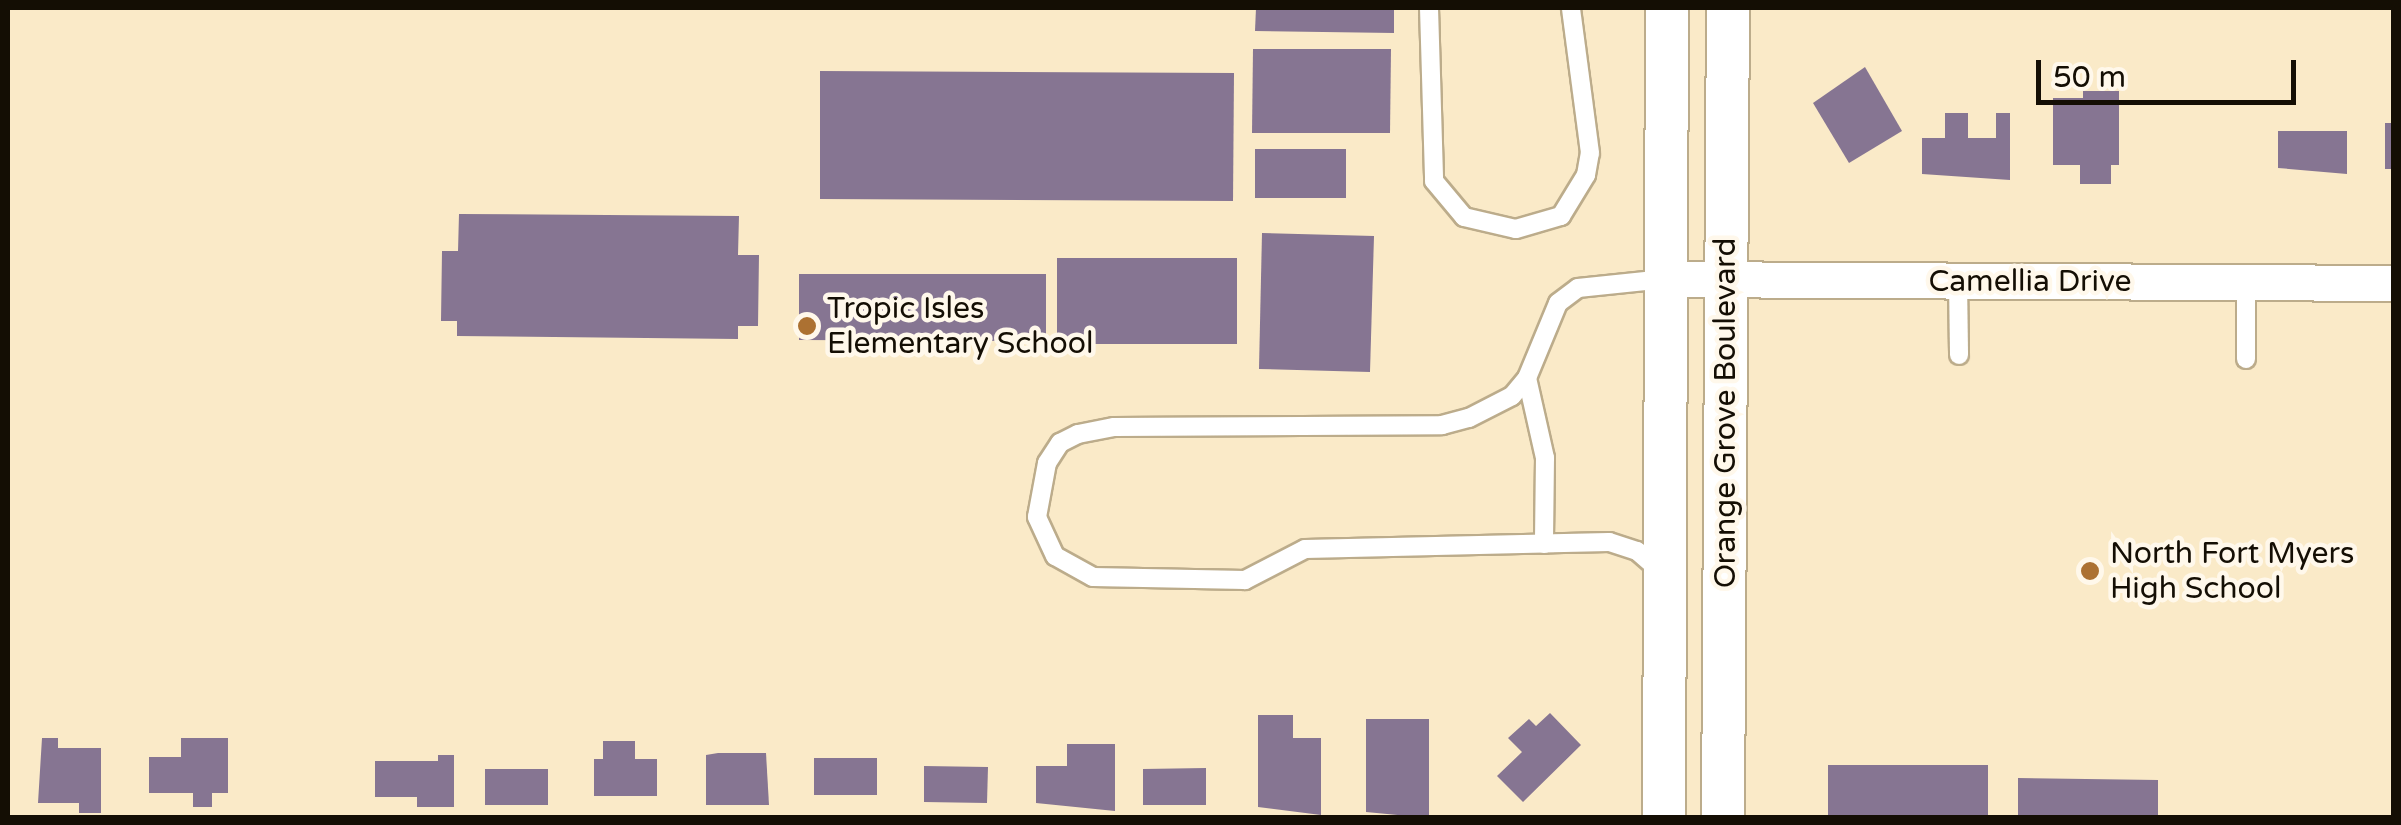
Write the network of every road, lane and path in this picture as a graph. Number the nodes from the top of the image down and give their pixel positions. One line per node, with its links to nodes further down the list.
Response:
1 (1430, 8): 2 (lane)
2 (1571, 8)
3 (1667, 8): 5 (street, Orange Grove Boulevard)
4 (1728, 8): 6 (street, Orange Grove Boulevard)
5 (1666, 279): 6 (street, Camellia Drive); 12 (lane); 14 (street, Orange Grove Boulevard)
6 (1727, 280): 7 (street, Camellia Drive); 16 (street, Orange Grove Boulevard)
7 (1958, 281): 8 (street, Camellia Drive); 10 (lane)
8 (2246, 282): 9 (street, Camellia Drive); 11 (lane)
9 (2394, 283)
10 (1959, 355)
11 (2246, 359)
12 (1527, 378): 13 (lane); 13 (lane)
13 (1544, 544): 14 (lane)
14 (1665, 576): 15 (street, Orange Grove Boulevard)
15 (1664, 818)
16 (1723, 818)

